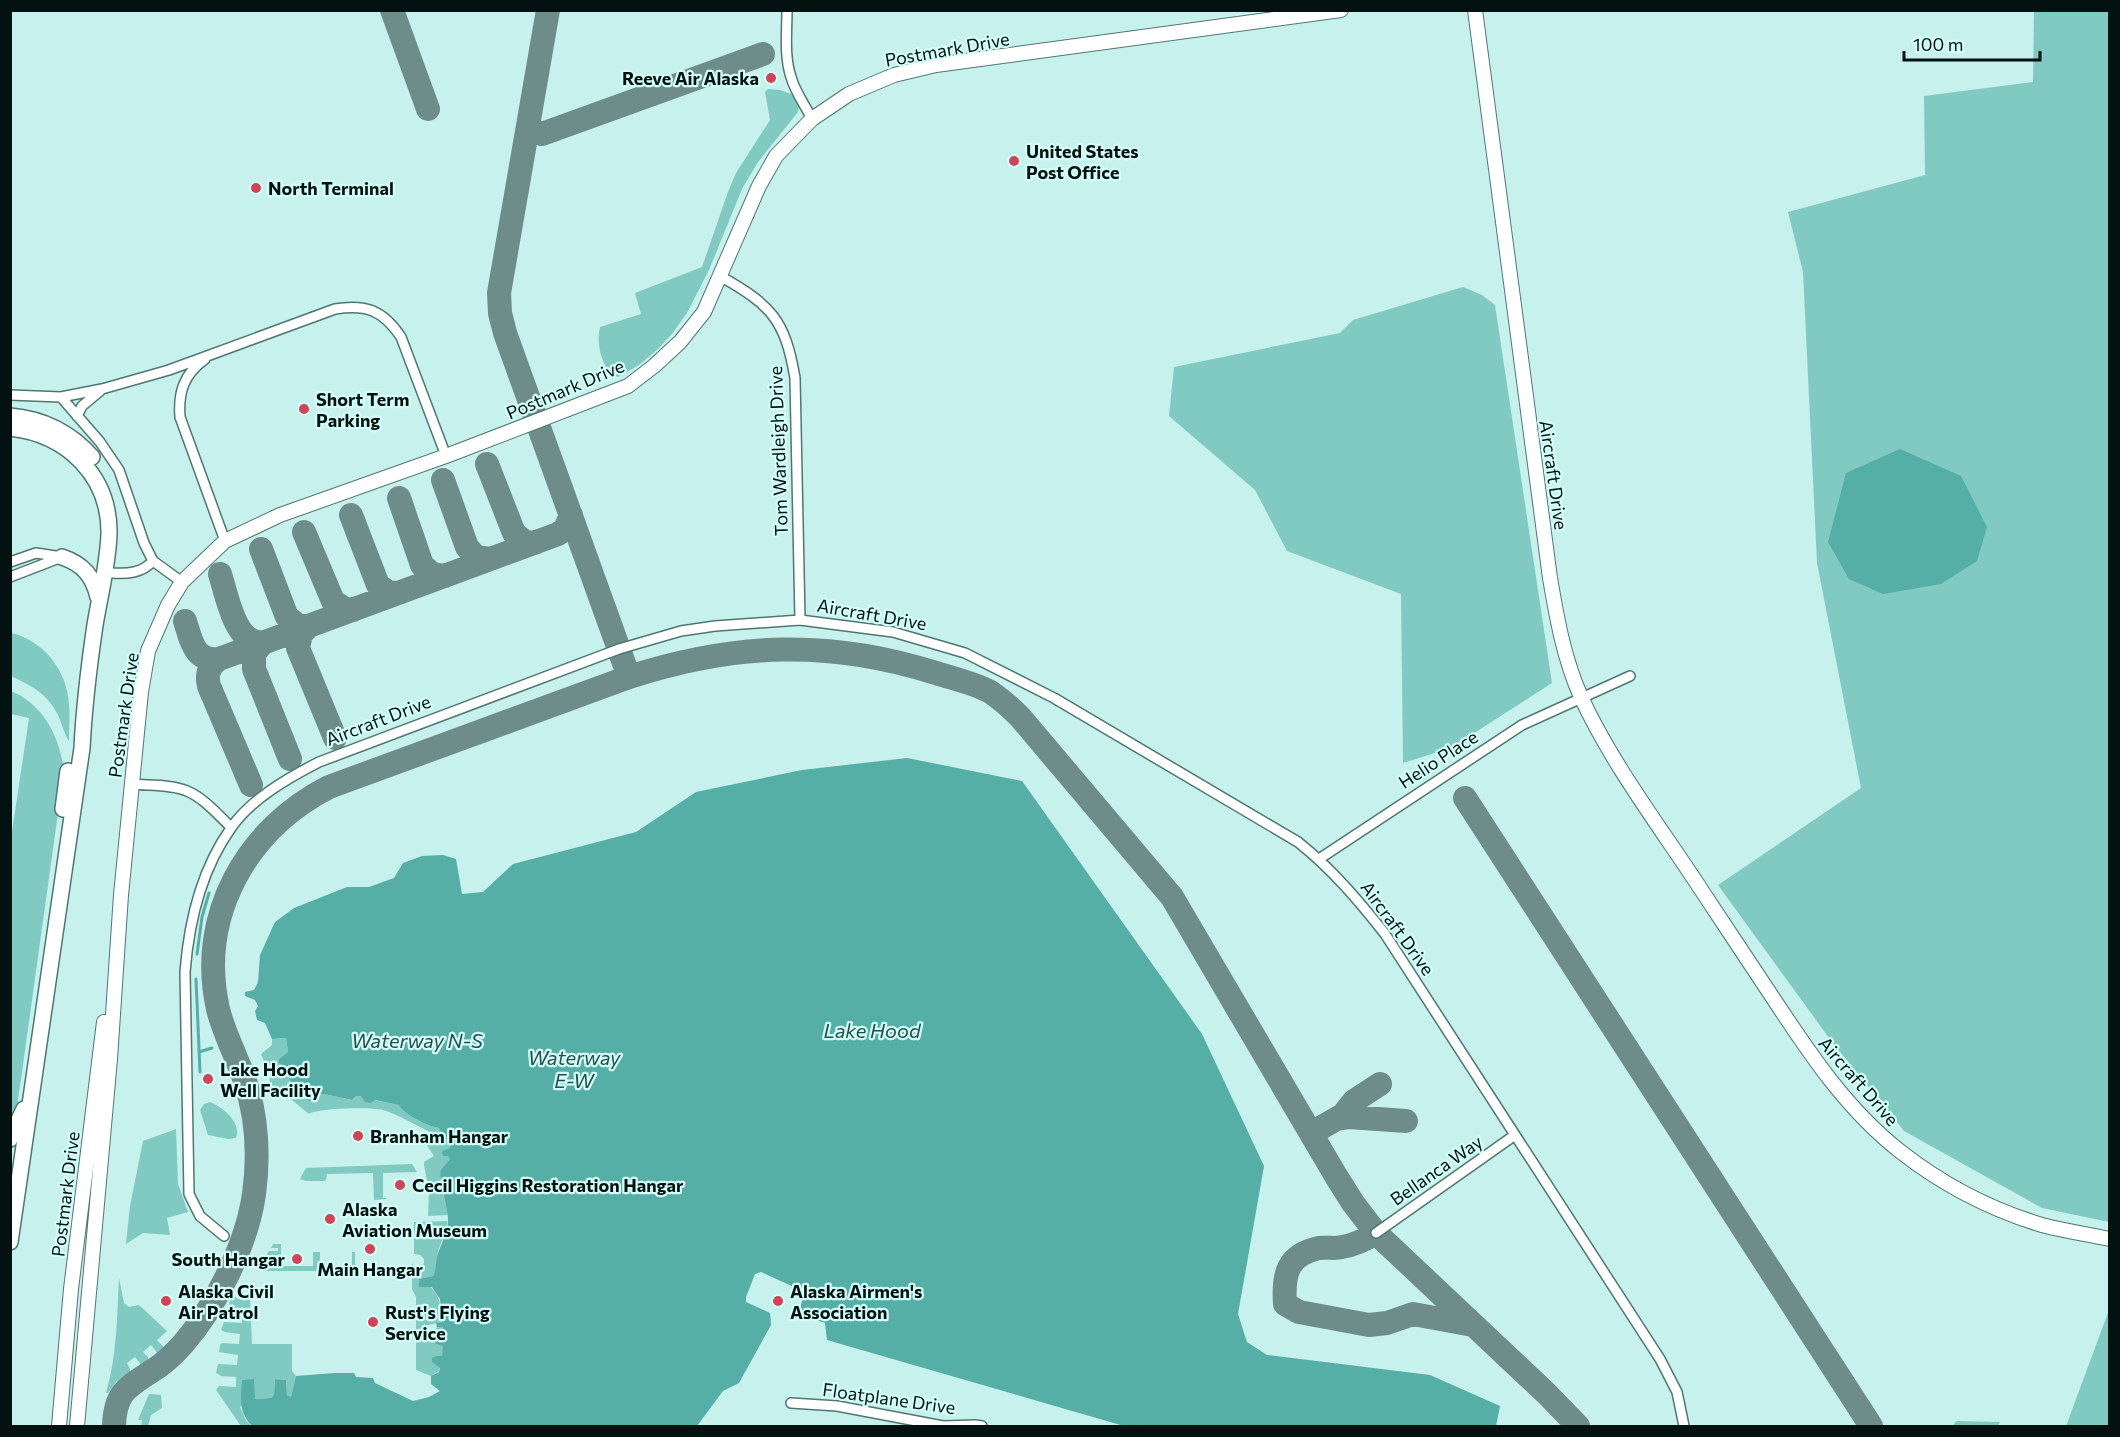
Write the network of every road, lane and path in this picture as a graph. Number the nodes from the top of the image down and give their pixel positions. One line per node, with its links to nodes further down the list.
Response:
1 (787, 10): 4 (street)
2 (1341, 10): 4 (street, Postmark Drive)
3 (1475, 10): 24 (street, Aircraft Drive)
4 (812, 119): 5 (street, Postmark Drive)
5 (720, 276): 13 (street, Postmark Drive); 22 (street, Tom Wardleigh Drive)
6 (214, 353): 7 (street); 13 (street); 14 (street)
7 (102, 389): 9 (street); 11 (street)
8 (10, 395): 9 (street)
9 (61, 397): 11 (street)
10 (10, 416): 18 (main road)
11 (77, 416): 16 (street)
12 (10, 428): 21 (main road)
13 (446, 456): 14 (street, Postmark Drive)
14 (225, 541): 20 (street, Postmark Drive)
15 (62, 557): 17 (street); 19 (street); 21 (main road)
16 (153, 561): 18 (street); 20 (street)
17 (10, 562)
18 (112, 573): 25 (main road)
19 (10, 578)
20 (182, 582): 27 (street, Postmark Drive)
21 (99, 600): 25 (main road)
22 (800, 620): 28 (street, Aircraft Drive); 29 (street, Aircraft Drive)
23 (1630, 676): 24 (street, Helio Place)
24 (1582, 698): 29 (street, Helio Place); 37 (street, Aircraft Drive)
25 (82, 748): 31 (main road)
26 (68, 771): 31 (main road)
27 (131, 784): 28 (street); 30 (street, Postmark Drive)
28 (231, 827): 36 (street, Aircraft Drive)
29 (1319, 859): 33 (street, Aircraft Drive)
30 (121, 895): 40 (street, Postmark Drive); 41 (street, Postmark Drive)
31 (49, 979): 32 (main road)
32 (37, 1061): 34 (main road); 38 (main road)
33 (1515, 1135): 35 (street, Bellanca Way); 43 (street, Aircraft Drive)
34 (10, 1139)
35 (1376, 1233)
36 (224, 1236)
37 (2109, 1239)
38 (10, 1242)
39 (791, 1403): 42 (street, Floatplane Drive)
40 (59, 1426)
41 (77, 1426)
42 (982, 1426)
43 (1684, 1426)

